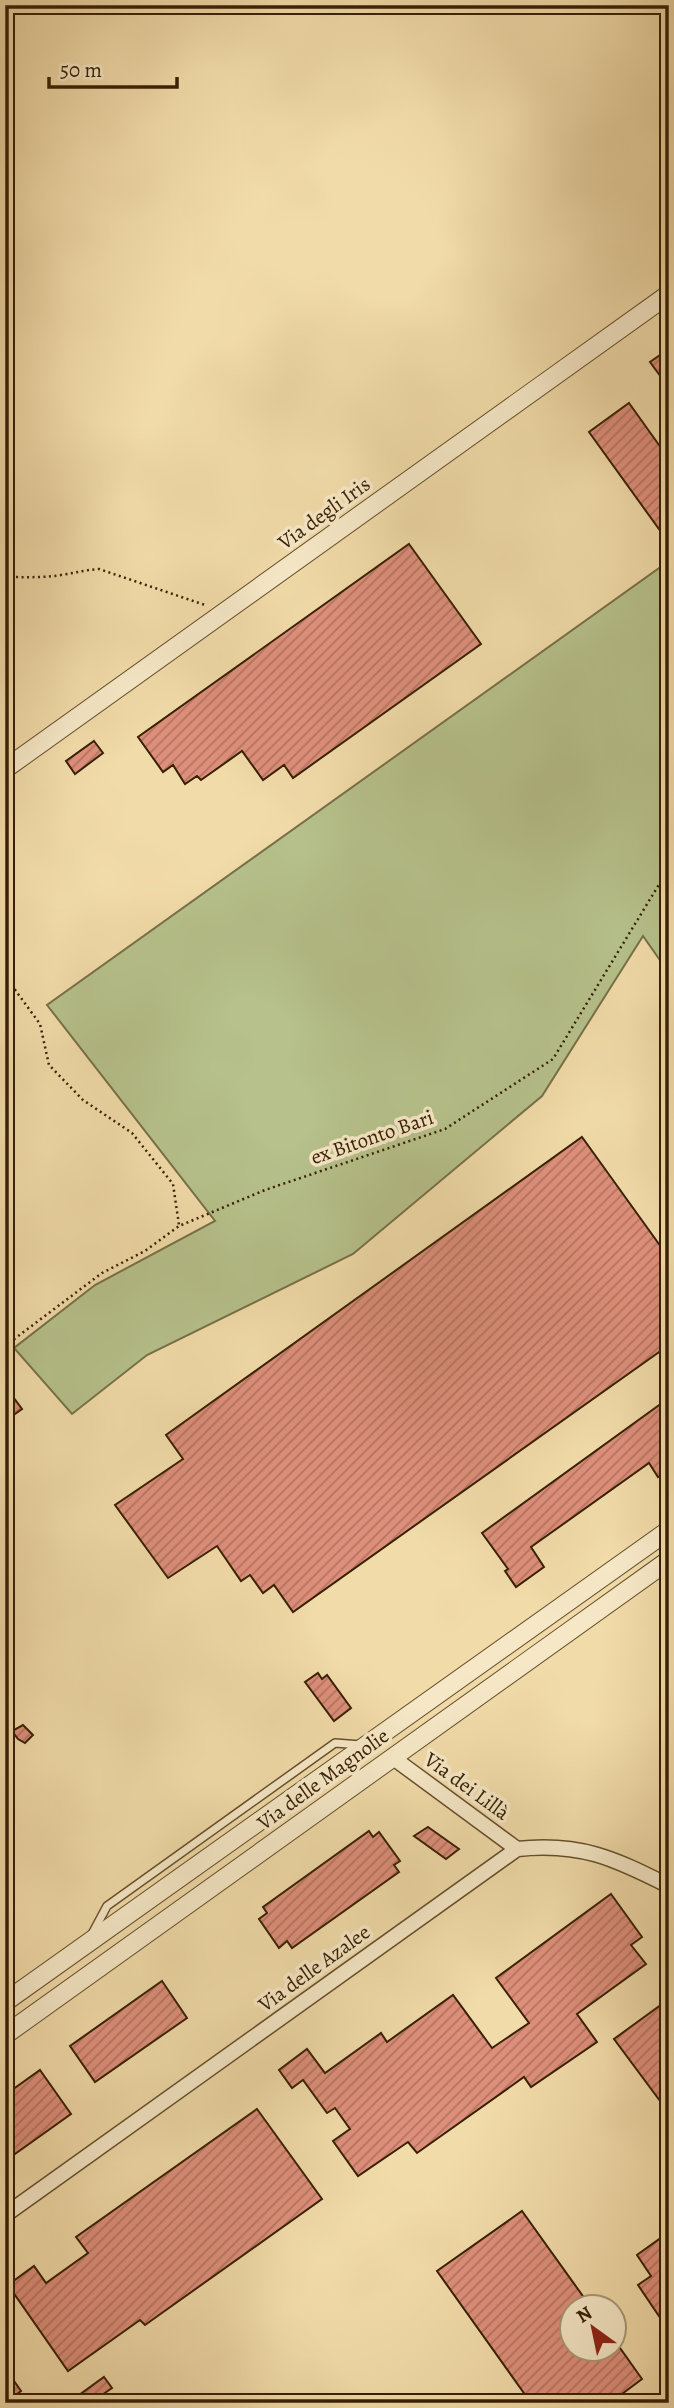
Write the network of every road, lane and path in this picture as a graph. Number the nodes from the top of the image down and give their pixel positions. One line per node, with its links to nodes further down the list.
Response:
1 (660, 5): 2 (street)
2 (669, 9)
3 (669, 294): 5 (street, Via degli Iris)
4 (5, 577): 5 (path)
5 (225, 612): 6 (street, Via degli Iris)
6 (5, 769)
7 (669, 868): 9 (path, ex Bitonto Bari)
8 (5, 976): 9 (path)
9 (179, 1226): 10 (path, ex Bitonto Bari)
10 (5, 1346)
11 (669, 1530): 13 (street, Via delle Magnolie)
12 (669, 1560): 14 (street, Via delle Magnolie)
13 (366, 1745): 14 (street); 17 (street, Via delle Magnolie)
14 (386, 1761): 15 (street, Via dei Lillà); 18 (street, Via delle Magnolie)
15 (516, 1849): 16 (street); 19 (street, Via delle Azalee)
16 (669, 1886)
17 (5, 2002)
18 (5, 2035)
19 (5, 2215)

